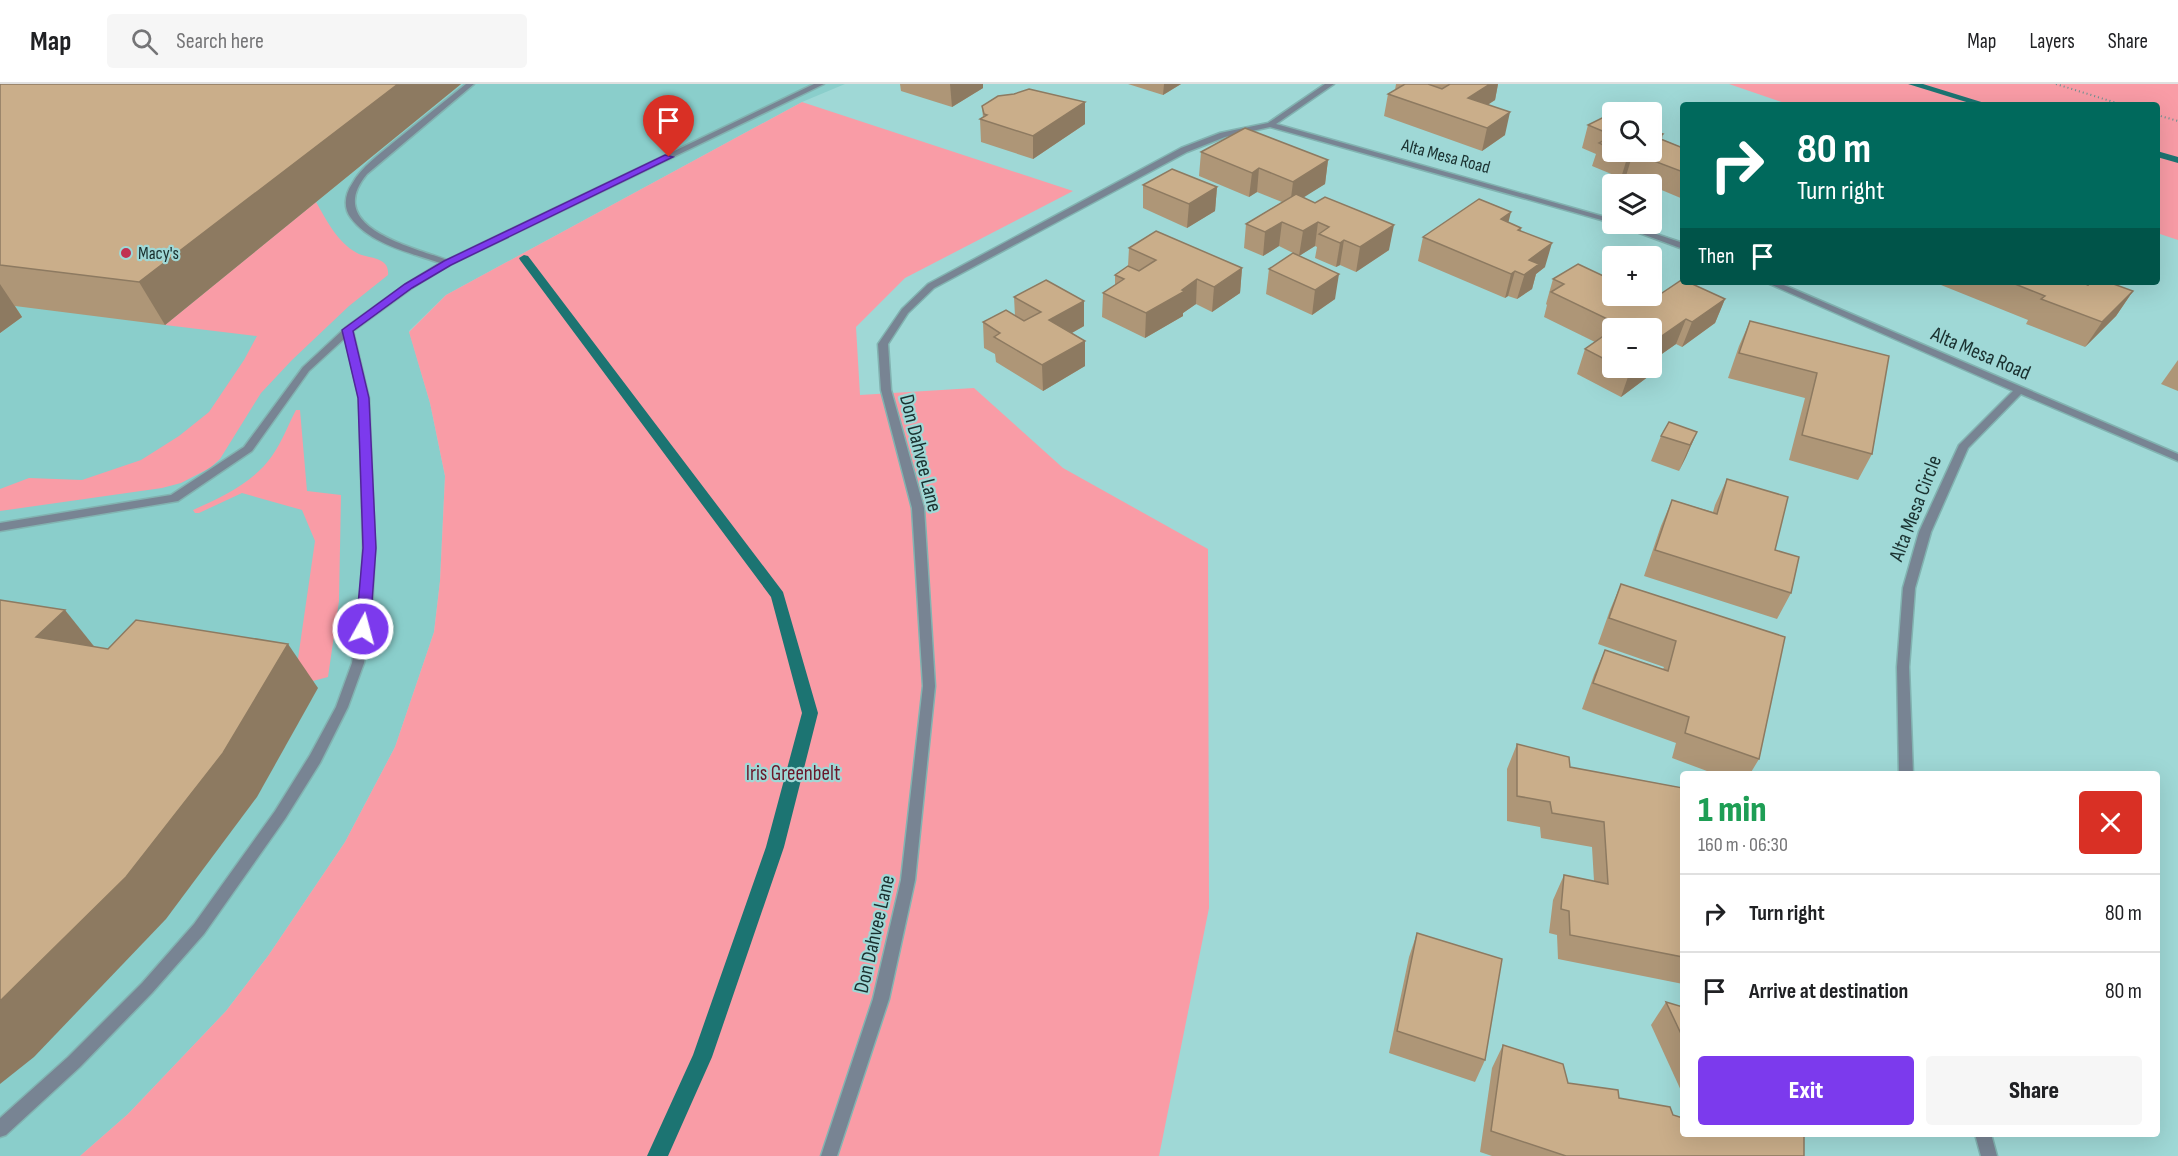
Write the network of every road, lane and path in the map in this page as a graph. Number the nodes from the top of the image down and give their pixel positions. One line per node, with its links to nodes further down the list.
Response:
1 (470, 84): 12 (street)
2 (820, 84): 12 (street)
3 (1330, 84): 8 (street, Don Dahvee Lane)
4 (2056, 84): 5 (path)
5 (2113, 102)
6 (2160, 116): 7 (path)
7 (2178, 121)
8 (1270, 124): 9 (street, Alta Mesa Road); 21 (street, Don Dahvee Lane)
9 (1602, 218)
10 (1648, 234): 11 (street)
11 (1680, 245)
12 (447, 263): 14 (street)
13 (1776, 285): 15 (street, Alta Mesa Road)
14 (348, 330): 17 (street); 19 (street)
15 (2020, 390): 16 (street, Alta Mesa Road); 18 (street, Alta Mesa Circle)
16 (2178, 458)
17 (0, 527)
18 (1906, 771)
19 (0, 1129)
20 (1984, 1137): 22 (street)
21 (829, 1156)
22 (1989, 1156)

